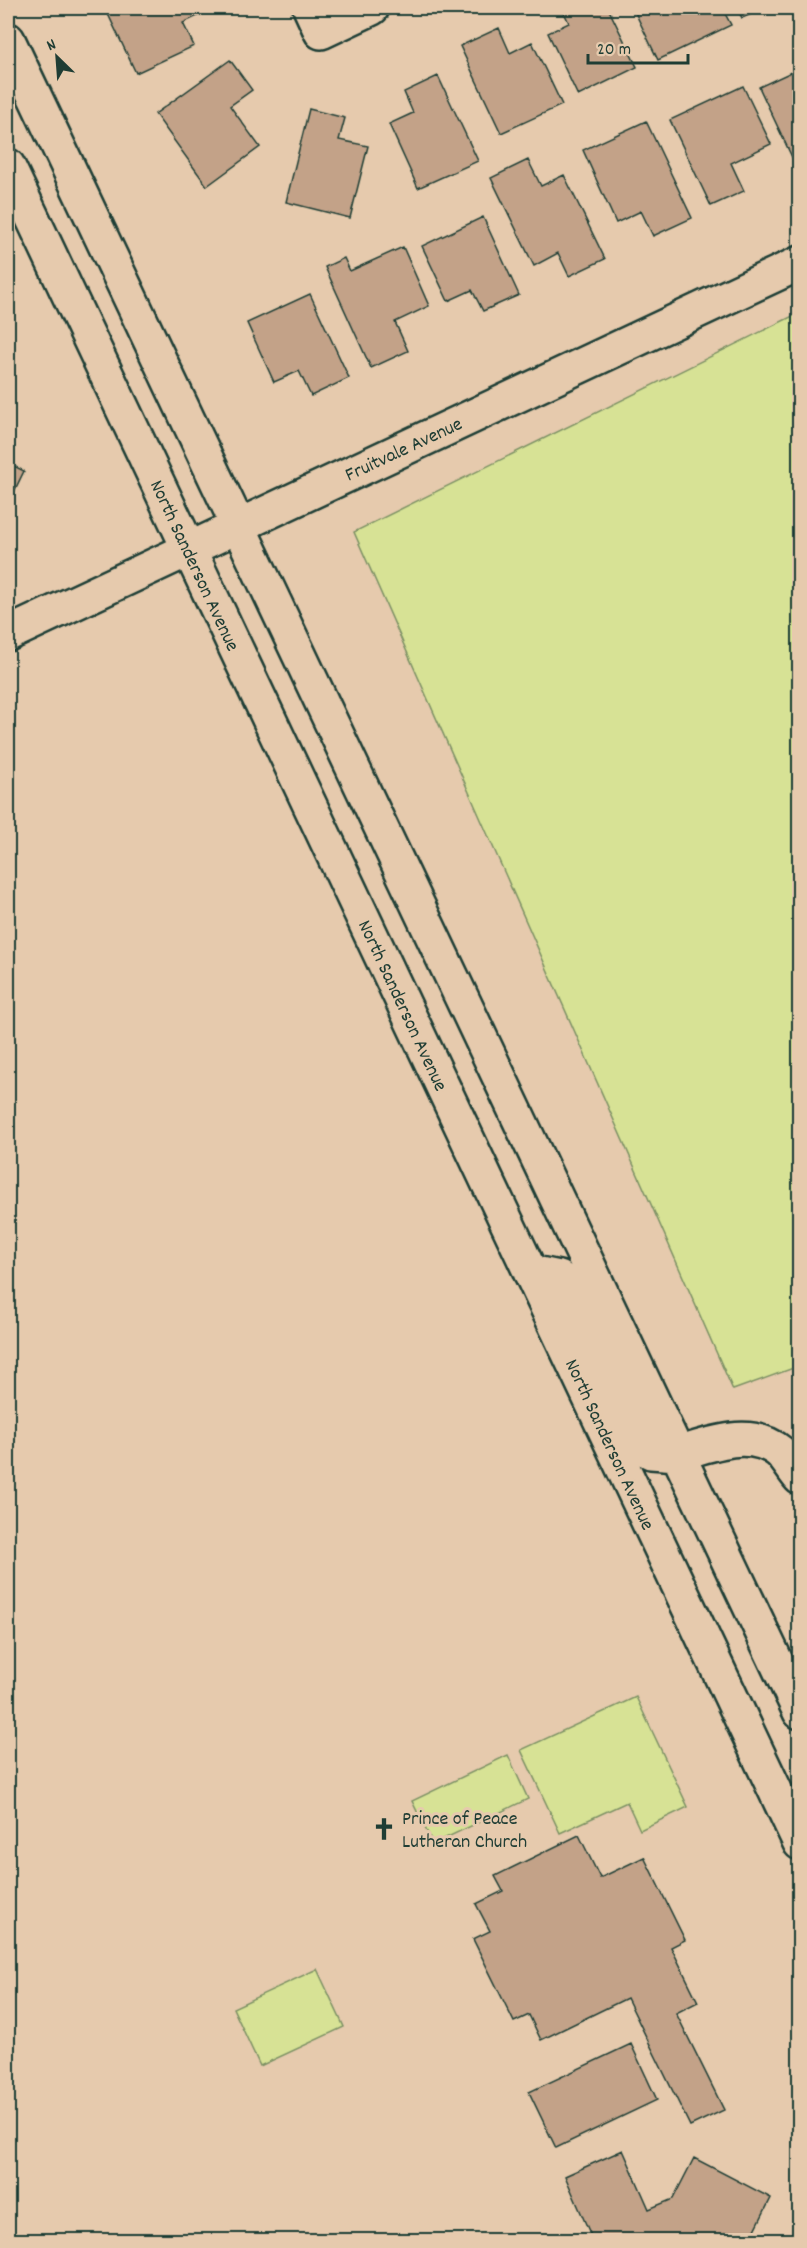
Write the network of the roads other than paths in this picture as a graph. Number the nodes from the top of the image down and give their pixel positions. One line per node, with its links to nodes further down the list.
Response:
1 (372, 8): 2 (main road)
2 (316, 20)
3 (8, 40): 6 (main road)
4 (8, 166): 7 (main road, North Sanderson Avenue)
5 (800, 263): 6 (main road, Fruitvale Avenue)
6 (238, 524): 7 (main road, Fruitvale Avenue); 10 (main road)
7 (188, 548): 8 (main road, Fruitvale Avenue); 9 (main road, North Sanderson Avenue)
8 (8, 634)
9 (530, 1272): 10 (main road); 13 (main road, North Sanderson Avenue)
10 (677, 1454): 11 (main road); 12 (main road)
11 (800, 1478)
12 (800, 1712)
13 (800, 1843)

